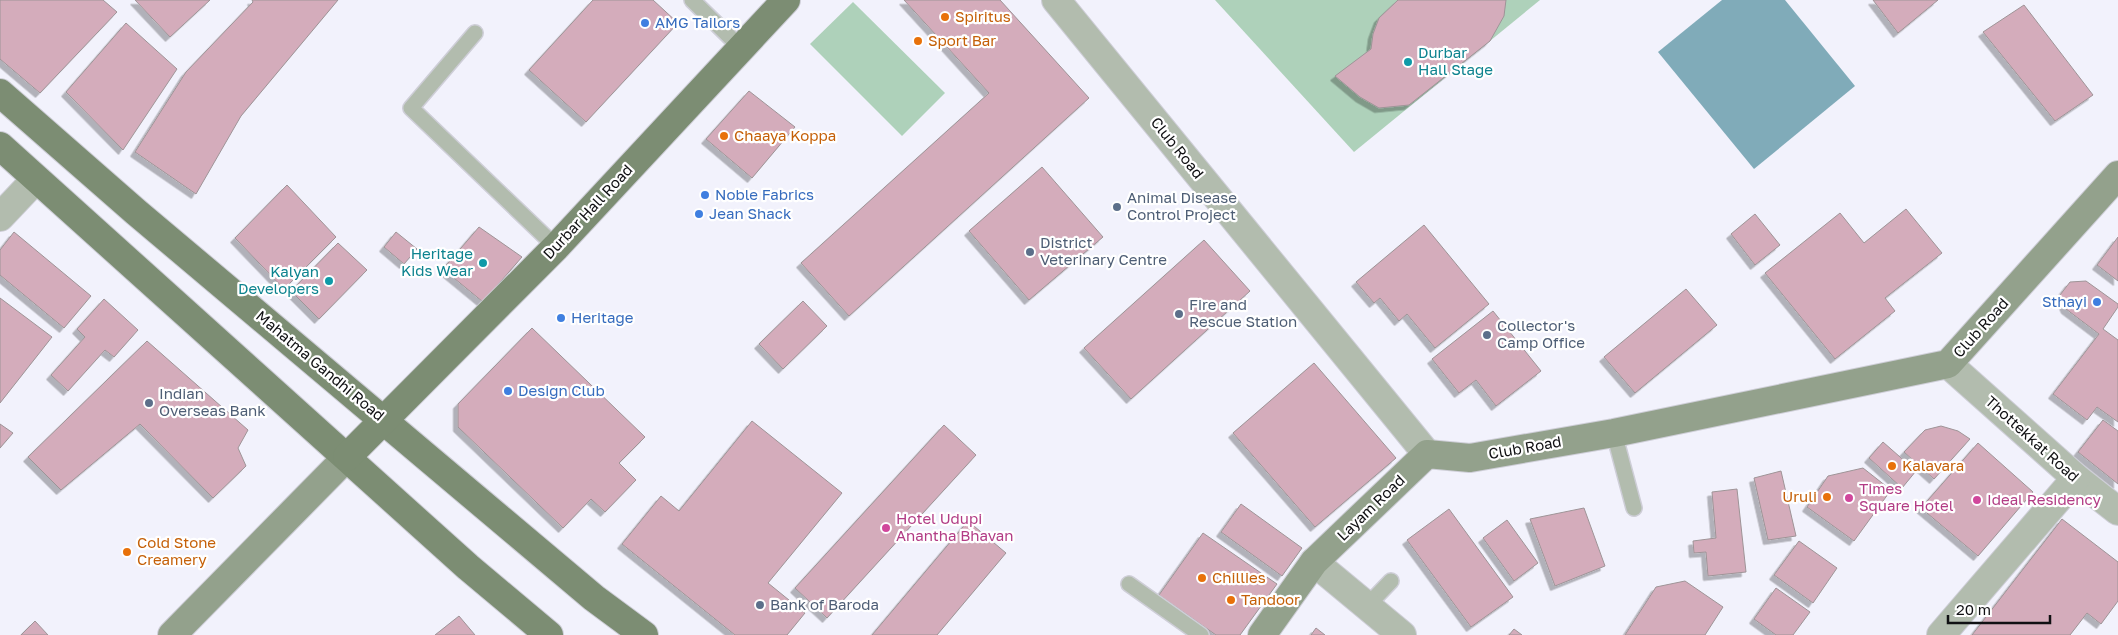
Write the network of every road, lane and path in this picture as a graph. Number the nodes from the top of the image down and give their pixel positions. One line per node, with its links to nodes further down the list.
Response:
1 (692, 0): 5 (lane)
2 (786, 0): 5 (main road, Durbar Hall Road)
3 (1056, 0): 15 (street, Club Road)
4 (475, 33): 11 (lane)
5 (741, 48): 11 (main road, Durbar Hall Road)
6 (0, 93): 13 (main road, Mahatma Gandhi Road)
7 (0, 146): 9 (main road)
8 (2118, 175): 12 (street, Club Road)
9 (36, 179): 10 (street); 16 (main road)
10 (0, 217)
11 (556, 247): 13 (main road, Durbar Hall Road)
12 (1948, 364): 14 (street, Club Road); 17 (street, Thottekkat Road)
13 (385, 420): 16 (main road, Durbar Hall Road); 26 (main road, Mahatma Gandhi Road)
14 (1614, 433): 15 (street, Club Road); 18 (lane)
15 (1427, 454): 20 (street, Layam Road)
16 (346, 457): 24 (street); 25 (main road)
17 (2076, 478): 19 (street, Thottekkat Road); 30 (street)
18 (1634, 508)
19 (2118, 511)
20 (1314, 562): 23 (street); 28 (street, Layam Road)
21 (1391, 581): 23 (lane)
22 (1130, 584): 27 (lane)
23 (1366, 606): 29 (street)
24 (172, 635)
25 (549, 635)
26 (644, 635)
27 (1201, 635)
28 (1262, 635)
29 (1402, 635)
30 (1941, 635)

